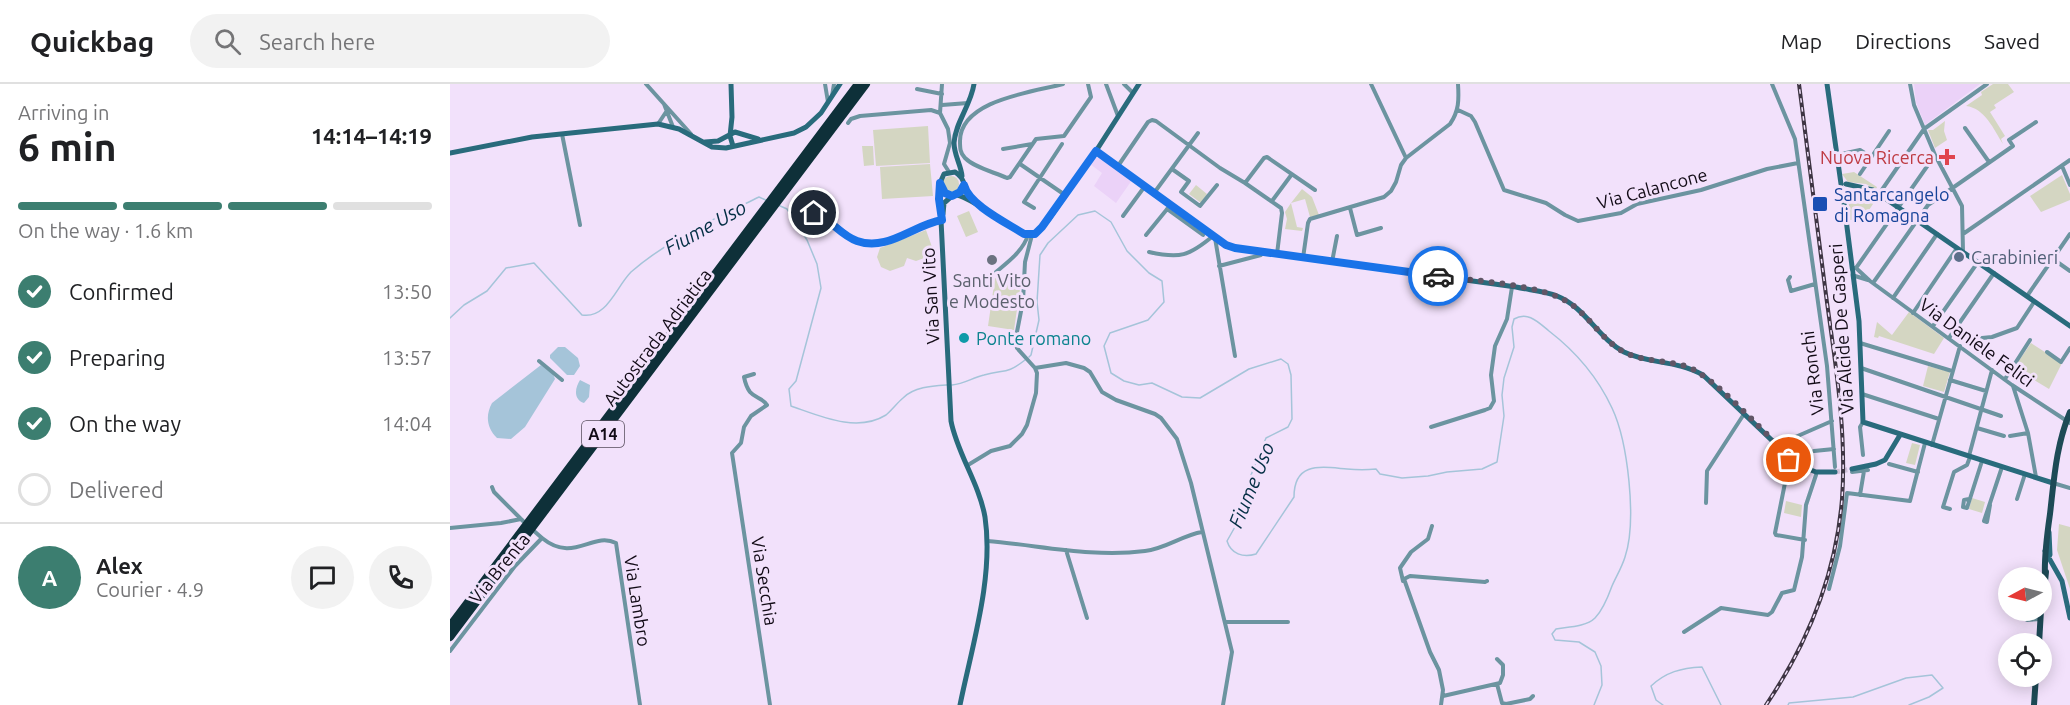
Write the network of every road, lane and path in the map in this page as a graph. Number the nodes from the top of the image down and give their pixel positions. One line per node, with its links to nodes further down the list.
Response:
1 (646, 84): 25 (street)
2 (731, 84): 34 (street)
3 (825, 84): 26 (street)
4 (834, 84): 24 (street)
5 (840, 84): 24 (street)
6 (858, 84): 57 (highway, Autostrada Adriatica / A14)
7 (866, 84): 57 (highway, Autostrada Adriatica / A14)
8 (942, 84): 23 (street)
9 (974, 84): 27 (street)
10 (1063, 84): 66 (street)
11 (1088, 84): 50 (street)
12 (1106, 84): 33 (street)
13 (1124, 84): 22 (street)
14 (1139, 84): 22 (street)
15 (1371, 84): 62 (street)
16 (1458, 84): 29 (street)
17 (1772, 84): 65 (street, Via Ronchi)
18 (1827, 84): 59 (street)
19 (1910, 84): 39 (street)
20 (1987, 84): 39 (street)
21 (917, 89): 23 (street)
22 (1133, 93): 33 (street)
23 (942, 94): 28 (street)
24 (832, 96): 26 (street)
25 (664, 103): 30 (street); 32 (street)
26 (828, 103): 48 (street)
27 (970, 103): 28 (street); 58 (street)
28 (942, 105): 31 (street)
29 (1458, 110): 62 (street); 65 (street, Via Calancone)
30 (666, 111): 37 (street); 38 (street)
31 (940, 113): 36 (street); 47 (street)
32 (674, 115): 38 (street); 46 (street)
33 (1118, 116): 55 (street)
34 (732, 117): 42 (street); 43 (street)
35 (2036, 122): 64 (street)
36 (848, 123)
37 (658, 124): 38 (street); 45 (street)
38 (673, 127): 46 (street)
39 (1924, 129): 60 (street); 86 (street)
40 (1965, 129): 64 (street)
41 (1889, 131): 61 (street)
42 (730, 133): 43 (street); 49 (street); 53 (street)
43 (740, 133): 48 (street); 53 (street)
44 (1198, 133): 52 (street)
45 (562, 134): 56 (street); 99 (street)
46 (692, 135): 49 (street)
47 (949, 138): 70 (street); 73 (street)
48 (759, 139): 53 (street)
49 (704, 142): 53 (street)
50 (1032, 144): 54 (street); 66 (street)
51 (1062, 144): 75 (street)
52 (1189, 145): 67 (street); 69 (street); 77 (street)
53 (736, 146)
54 (1003, 149)
55 (1096, 151): 67 (street); 88 (street)
56 (450, 153)
57 (808, 155): 101 (highway, Autostrada Adriatica / A14)
58 (956, 155): 70 (street); 74 (street)
59 (1838, 155): 61 (street); 82 (street)
60 (1935, 155): 83 (street); 94 (street)
61 (1871, 157): 72 (street)
62 (1406, 158): 93 (street)
63 (2070, 160): 68 (street)
64 (1989, 162): 83 (street)
65 (1798, 163): 126 (street, Via Ronchi)
66 (1020, 164): 75 (street)
67 (1118, 166): 81 (street)
68 (2062, 166): 80 (street); 104 (street)
69 (1172, 169): 79 (street); 85 (street)
70 (950, 171): 73 (street); 74 (street)
71 (1292, 174): 77 (street); 84 (street); 90 (street)
72 (1860, 174)
73 (943, 176): 76 (street)
74 (962, 176): 78 (street)
75 (1040, 178): 88 (street); 92 (street)
76 (940, 183): 87 (street); 97 (street, Via San Vito)
77 (1245, 183): 90 (street)
78 (964, 185): 87 (street); 89 (street)
79 (1216, 185)
80 (2070, 185)
81 (1145, 186): 85 (street); 96 (street)
82 (1844, 186): 86 (street); 122 (street, Via Alcide De Gasperi)
83 (1953, 187): 98 (street); 104 (street)
84 (1315, 190)
85 (1154, 193): 91 (street)
86 (1879, 194): 94 (street)
87 (954, 195): 89 (street); 97 (street, Via San Vito)
88 (1065, 195): 106 (street)
89 (975, 201): 106 (street)
90 (1272, 201): 114 (street)
91 (1169, 207): 102 (street); 107 (street)
92 (1034, 208)
93 (1350, 208): 100 (street); 115 (street)
94 (1898, 208): 98 (street); 122 (street)
95 (807, 210): 97 (street)
96 (1124, 216)
97 (941, 219): 179 (street, Via San Vito)
98 (1918, 221): 103 (street); 125 (street)
99 (580, 225)
100 (1381, 228)
101 (753, 229): 216 (highway, Autostrada Adriatica / A14); 218 (highway, Autostrada Adriatica / A14)
102 (1200, 230): 108 (street); 109 (street)
103 (1937, 234): 111 (street); 129 (street)
104 (1963, 234): 111 (street)
105 (2070, 234): 116 (street)
106 (1030, 235): 121 (street); 143 (street)
107 (1146, 236)
108 (1203, 236)
109 (1214, 236): 112 (street); 113 (street); 119 (street)
110 (1337, 236): 117 (street)
111 (1960, 250): 118 (street); 131 (street)
112 (1149, 252)
113 (1263, 252): 114 (street); 119 (street)
114 (1277, 254): 115 (street)
115 (1303, 258): 117 (street)
116 (2053, 259): 120 (street); 128 (street)
117 (1332, 262): 127 (street)
118 (1978, 262): 123 (street); 132 (street)
119 (1219, 266): 141 (street)
120 (2070, 271)
121 (996, 272)
122 (1856, 273): 125 (street, Via Daniele Felici); 125 (street, Via Daniele Felici); 137 (street, Via Alcide De Gasperi)
123 (1994, 273): 128 (street); 134 (street)
124 (1790, 277): 126 (street)
125 (1872, 282): 129 (street, Via Daniele Felici)
126 (1815, 284): 160 (street, Via Ronchi)
127 (1512, 286): 157 (street); 163 (street)
128 (2027, 296): 130 (street)
129 (1893, 298): 131 (street, Via Daniele Felici)
130 (2034, 301): 133 (street); 135 (street)
131 (1913, 312): 132 (street, Via Daniele Felici)
132 (1932, 326): 134 (street, Via Daniele Felici)
133 (2070, 326)
134 (1949, 338): 138 (street, Via Daniele Felici)
135 (1982, 338)
136 (2030, 340): 148 (street)
137 (1860, 343): 144 (street, Via Alcide De Gasperi); 146 (street)
138 (1960, 346): 145 (street, Via Daniele Felici); 146 (street)
139 (2070, 348): 140 (street)
140 (2047, 352)
141 (1235, 356)
142 (539, 361): 149 (street)
143 (1035, 368): 179 (street); 200 (street)
144 (1861, 368): 153 (street, Via Alcide De Gasperi); 154 (street)
145 (1992, 370): 148 (street, Via Daniele Felici); 152 (street)
146 (1952, 371): 150 (street)
147 (754, 374): 226 (street, Via Secchia)
148 (2005, 379): 151 (street, Via Daniele Felici)
149 (562, 380)
150 (1950, 380): 152 (street); 154 (street)
151 (2012, 385): 162 (street, Via Daniele Felici); 165 (street)
152 (1986, 391): 155 (street)
153 (1862, 394): 159 (street); 161 (street, Via Alcide De Gasperi)
154 (1945, 397): 155 (street); 159 (street)
155 (1982, 409): 158 (street); 164 (street)
156 (2070, 412): 162 (main road)
157 (1744, 414): 170 (street); 193 (street)
158 (2001, 416)
159 (1939, 418): 171 (street)
160 (1832, 421): 170 (street); 172 (street, Via Ronchi)
161 (1863, 422): 166 (street, Via Alcide De Gasperi); 174 (street, Via Alcide De Gasperi)
162 (2068, 422): 187 (main road)
163 (1431, 427)
164 (1977, 428): 167 (street); 175 (street)
165 (2028, 433): 168 (street); 186 (street)
166 (1898, 434): 169 (street, Via Alcide De Gasperi); 182 (street)
167 (2004, 436)
168 (2010, 436)
169 (1925, 443): 171 (street, Via Alcide De Gasperi); 183 (street)
170 (1777, 445): 176 (street)
171 (1932, 445): 175 (street, Via Alcide De Gasperi)
172 (1834, 449): 173 (street); 181 (street, Via Ronchi)
173 (1814, 451)
174 (1863, 455)
175 (1969, 457): 177 (street, Via Alcide De Gasperi); 195 (street)
176 (1790, 458): 181 (street); 202 (street)
177 (1982, 461): 180 (street, Via Alcide De Gasperi); 191 (street)
178 (1889, 464): 183 (street)
179 (968, 465): 203 (street, Via San Vito)
180 (2002, 467): 184 (street, Via Alcide De Gasperi); 194 (street)
181 (1835, 469)
182 (1852, 470): 190 (street)
183 (1918, 472): 190 (street)
184 (2025, 474): 186 (street, Via Alcide De Gasperi); 192 (street)
185 (1816, 475): 202 (street)
186 (2036, 478): 187 (street, Via Alcide De Gasperi)
187 (2053, 483): 189 (street); 196 (main road)
188 (492, 488): 198 (street, Via Brenta)
189 (2070, 488)
190 (1860, 495): 211 (street)
191 (1969, 499)
192 (2017, 499)
193 (1706, 503)
194 (1990, 505)
195 (1950, 509)
196 (2049, 518): 205 (main road); 205 (main road)
197 (1432, 526): 210 (street)
198 (450, 528)
199 (534, 531): 201 (street, Via Brenta)
200 (1202, 532): 204 (street); 214 (street)
201 (542, 538): 219 (street, Via Brenta); 225 (street, Via Lambro)
202 (1805, 540): 217 (street)
203 (986, 541): 204 (street); 227 (street, Via San Vito)
204 (1066, 550): 213 (street)
205 (2047, 554): 206 (main road); 208 (street)
206 (2046, 567)
207 (2052, 573): 208 (street)
208 (2059, 574): 212 (street)
209 (1487, 581): 210 (street)
210 (1403, 582): 223 (street)
211 (1829, 589)
212 (2070, 613)
213 (1087, 618)
214 (1226, 622): 215 (street); 228 (street)
215 (1288, 622)
216 (450, 626)
217 (1684, 632)
218 (450, 637)
219 (450, 651)
220 (1497, 659): 221 (street)
221 (1497, 684): 223 (street); 224 (street)
222 (2035, 687): 230 (main road)
223 (1443, 696): 229 (street)
224 (1533, 696)
225 (640, 705)
226 (770, 705)
227 (960, 705)
228 (1223, 705)
229 (1441, 705)
230 (2034, 705)

